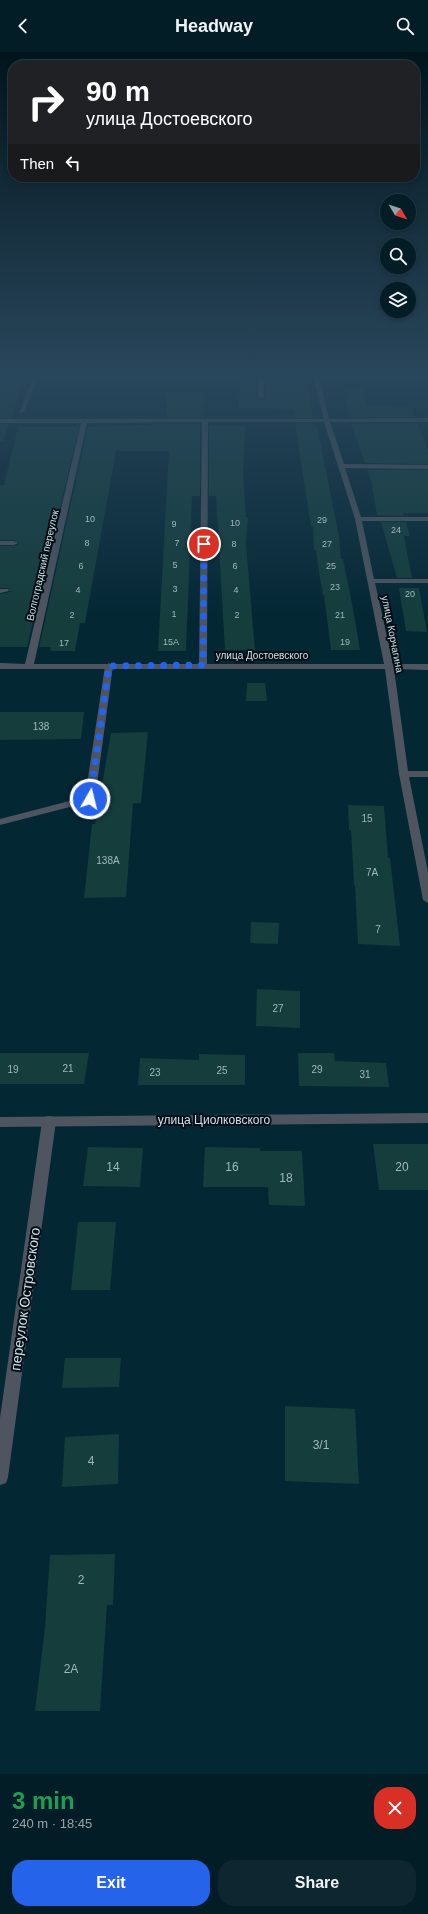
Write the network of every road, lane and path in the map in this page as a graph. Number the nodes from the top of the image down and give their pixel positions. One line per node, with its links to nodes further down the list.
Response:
1 (76, 457): 14 (street, Волгоградский переулок)
2 (205, 457): 12 (street)
3 (338, 457): 4 (street, улица Корчагина)
4 (341, 466): 5 (street); 6 (street, улица Корчагина)
5 (428, 467)
6 (358, 519): 7 (street); 10 (street, улица Корчагина)
7 (428, 519)
8 (0, 543): 9 (street)
9 (14, 543)
10 (371, 581): 11 (street); 16 (street, улица Корчагина)
11 (428, 581)
12 (203, 665): 15 (street, улица Достоевского); 16 (street, улица Достоевского)
13 (0, 666): 14 (street, улица Достоевского)
14 (30, 666): 15 (street, улица Достоевского)
15 (109, 666): 20 (street)
16 (389, 666): 17 (street, улица Достоевского); 18 (street, улица Корчагина)
17 (428, 667)
18 (404, 774): 19 (street); 21 (street, улица Корчагина)
19 (428, 774)
20 (0, 822)
21 (423, 844): 22 (street, улица Корчагина)
22 (428, 900)
23 (428, 1118): 24 (street, улица Циолковского)
24 (50, 1121): 25 (street, улица Циолковского); 26 (street, переулок Островского)
25 (0, 1122)
26 (0, 1477)

